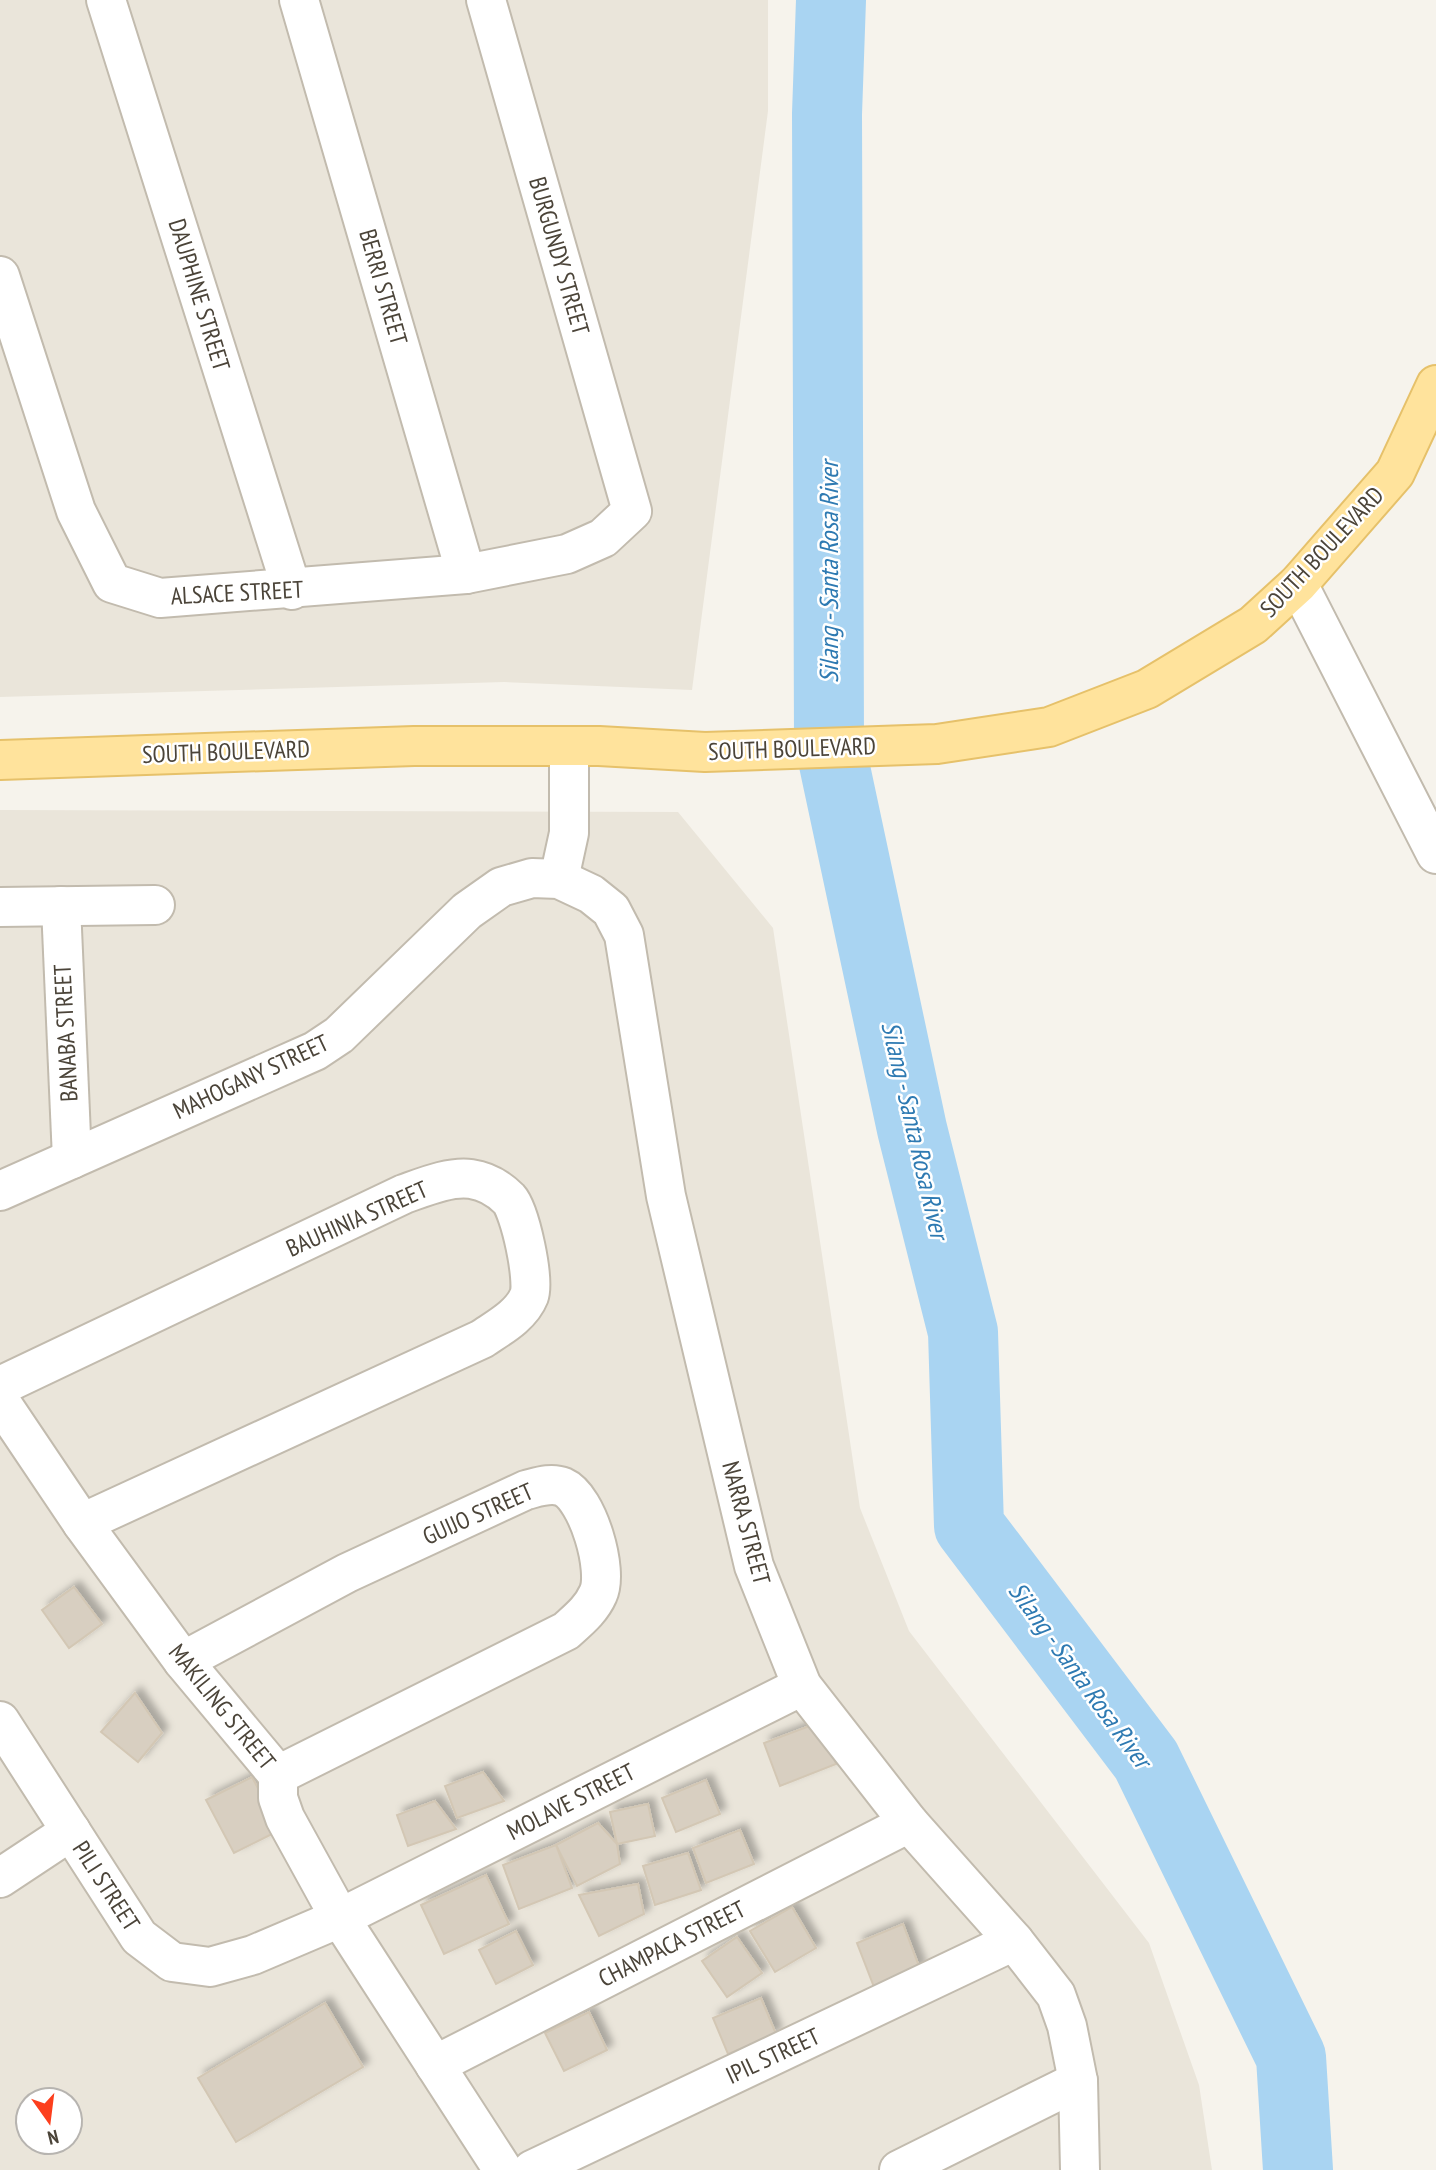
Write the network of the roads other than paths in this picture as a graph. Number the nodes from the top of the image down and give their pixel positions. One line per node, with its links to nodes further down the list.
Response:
1 (106, 0): 9 (street, DAUPHINE STREET)
2 (299, 0): 7 (street, BERRI STREET)
3 (486, 0): 6 (street, BURGUNDY STREET)
4 (0, 276): 9 (street, ALSACE STREET)
5 (1436, 385): 8 (main road, SOUTH BOULEVARD)
6 (632, 511): 7 (street, ALSACE STREET)
7 (466, 574): 9 (street, ALSACE STREET)
8 (1298, 584): 10 (main road, SOUTH BOULEVARD); 12 (street)
9 (292, 590)
10 (569, 746): 11 (main road, SOUTH BOULEVARD); 13 (street)
11 (0, 760)
12 (1436, 854)
13 (559, 879): 14 (street, NARRA STREET); 24 (street, NARRA STREET)
14 (501, 887): 18 (street, MAHOGANY STREET)
15 (155, 905): 16 (street)
16 (61, 906): 17 (street); 18 (street, BANABA STREET)
17 (0, 907)
18 (72, 1159): 19 (street, MAHOGANY STREET)
19 (0, 1191)
20 (0, 1386): 22 (street, BAUHINIA STREET)
21 (0, 1401): 22 (street, MAKILING STREET)
22 (82, 1523): 23 (street, MAKILING STREET)
23 (183, 1661): 26 (street, MAKILING STREET); 26 (street, GUIJO STREET)
24 (802, 1686): 27 (street, NARRA STREET); 30 (street, MOLAVE STREET)
25 (0, 1721): 28 (street, PILI STREET)
26 (278, 1775): 30 (street, MAKILING STREET)
27 (909, 1823): 31 (street, NARRA STREET); 32 (street, CHAMPACA STREET)
28 (71, 1831): 29 (street); 30 (street, PILI STREET)
29 (0, 1878)
30 (340, 1918): 32 (street, MAKILING STREET)
31 (1014, 1941): 33 (street, NARRA STREET); 35 (street, IPIL STREET)
32 (435, 2065): 34 (street, MAKILING STREET)
33 (1078, 2081): 36 (street); 37 (street, NARRA STREET)
34 (503, 2170)
35 (532, 2170)
36 (899, 2170)
37 (1080, 2170)

